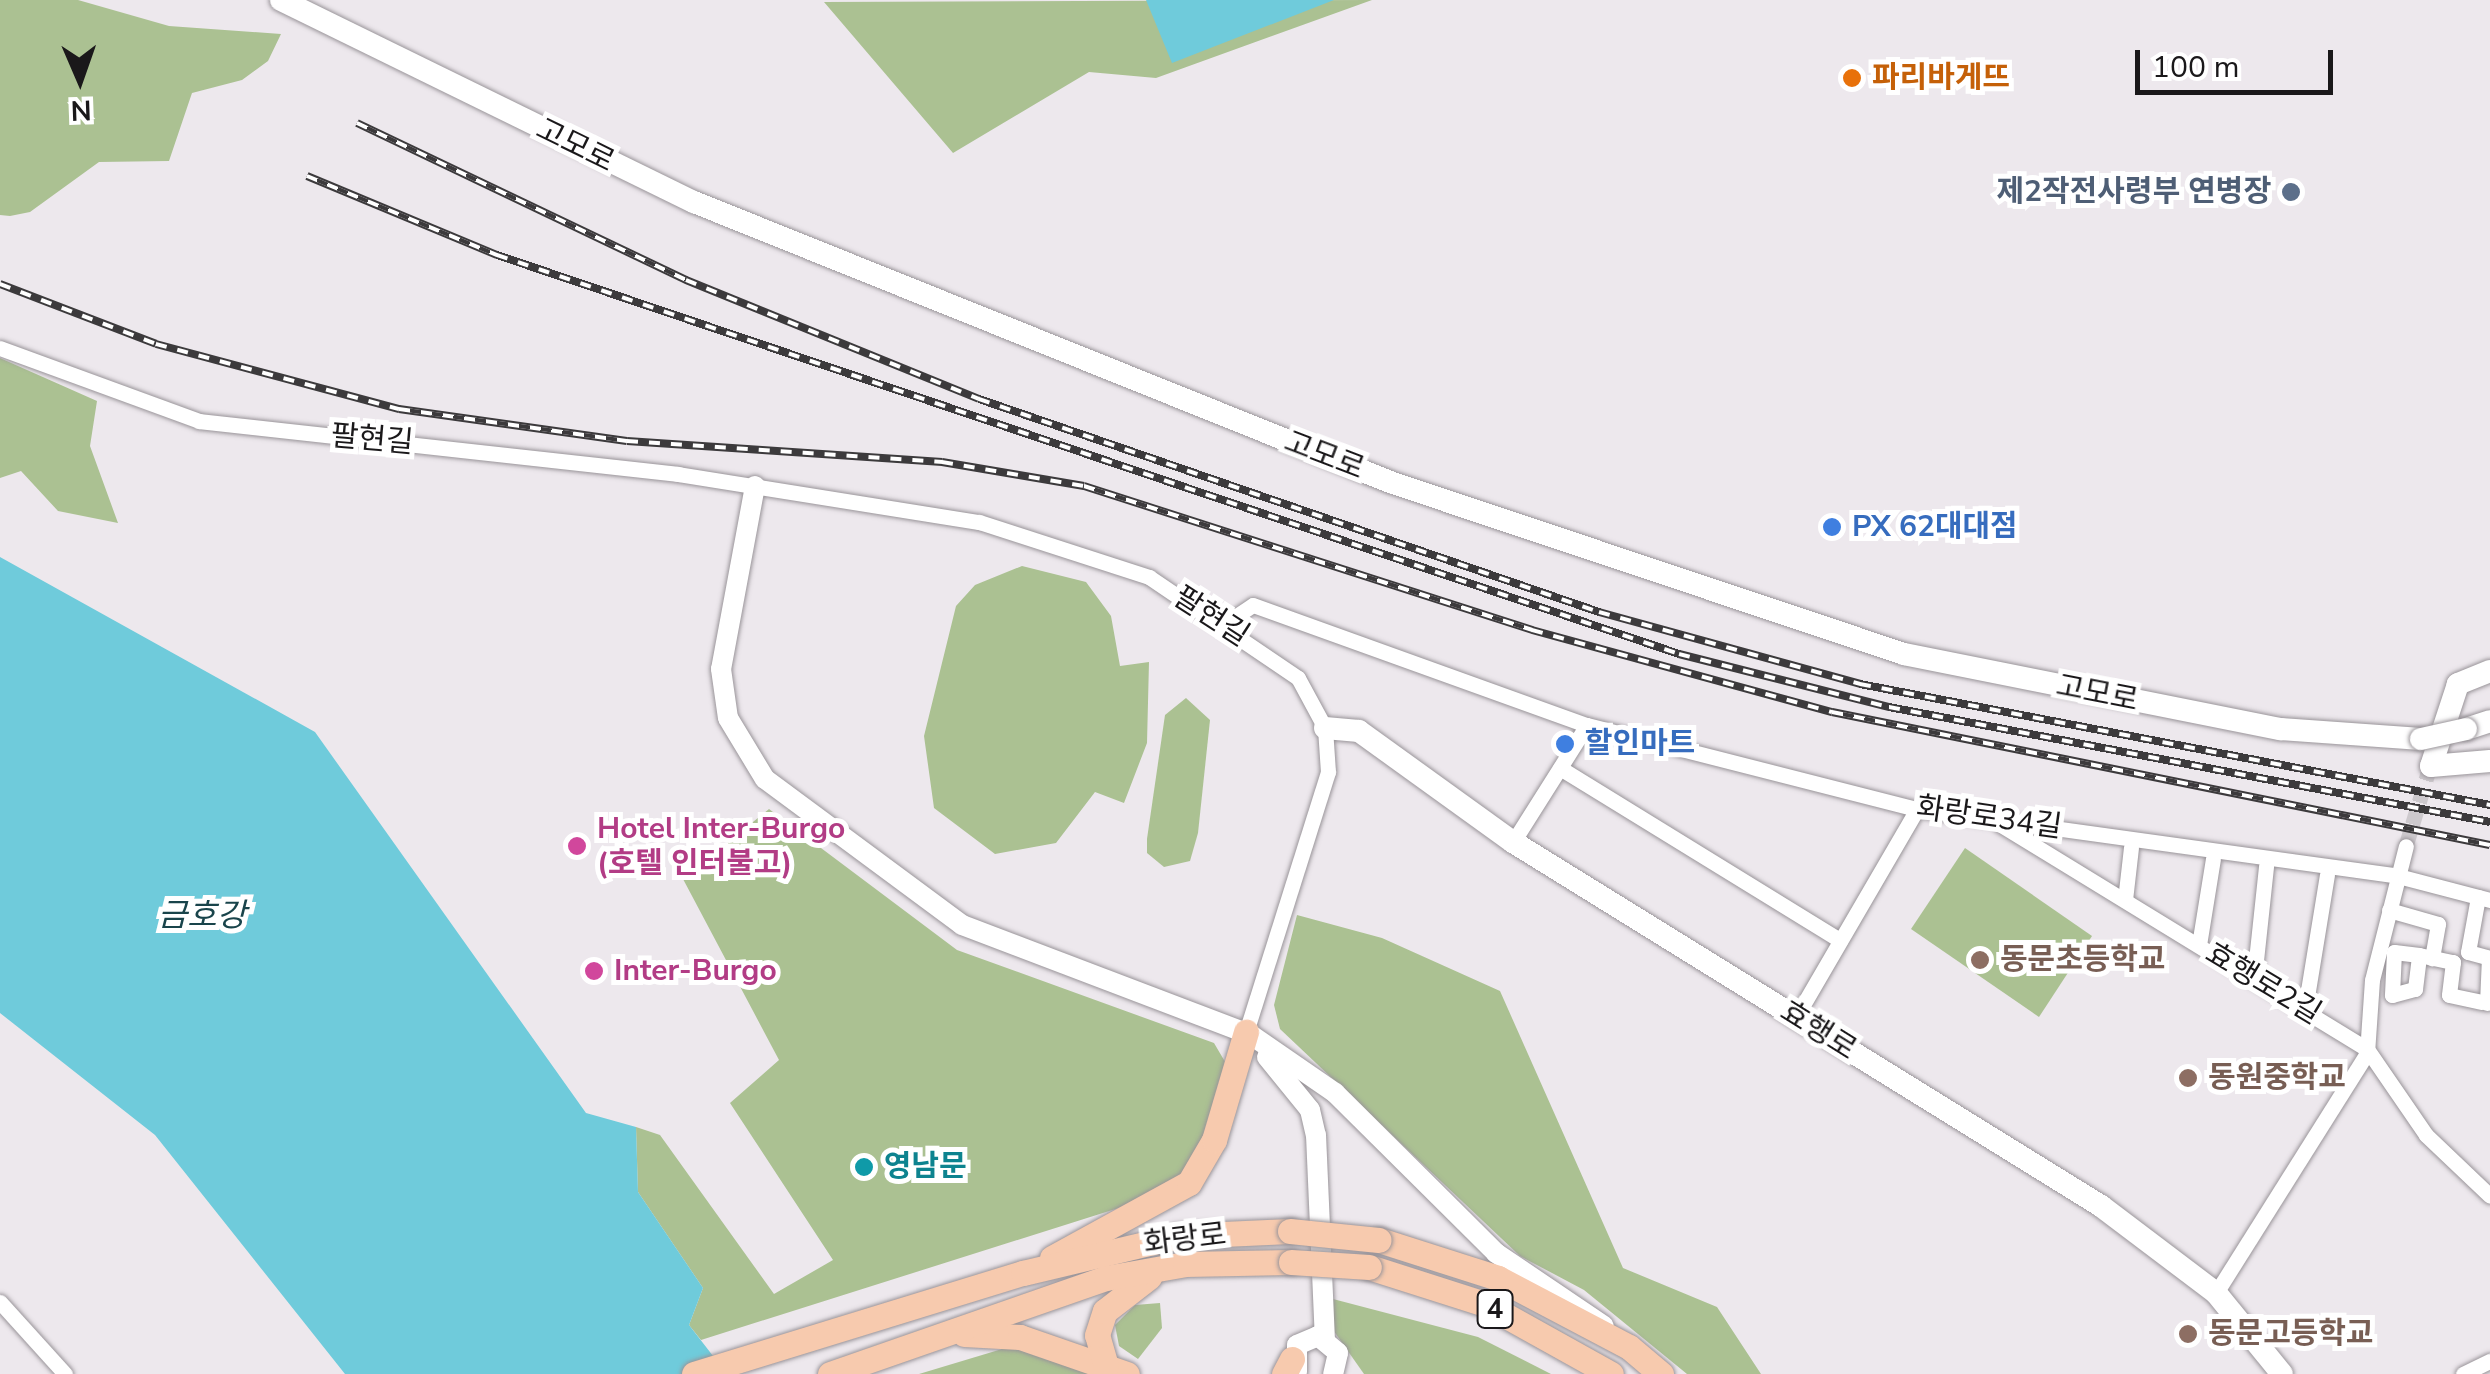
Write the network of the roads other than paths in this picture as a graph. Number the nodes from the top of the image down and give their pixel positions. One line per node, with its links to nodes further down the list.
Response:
1 (281, 0): 6 (main road, 고모로, bridge)
2 (0, 348): 3 (street, 팔현길)
3 (755, 486): 4 (street, 팔현길); 30 (street)
4 (1226, 623): 7 (street, 화랑로34길); 8 (street, 팔현길)
5 (2490, 671): 9 (main road)
6 (2490, 721)
7 (1588, 725): 10 (street); 11 (street, 화랑로34길)
8 (1325, 728): 13 (main road, 효행로); 30 (street, 팔현길)
9 (2490, 762)
10 (1560, 768): 13 (street); 23 (street)
11 (1917, 809): 12 (street, 화랑로34길); 23 (street)
12 (1992, 819): 19 (street, 화랑로34길); 21 (street, 효행로2길)
13 (1513, 842): 29 (main road, 효행로)
14 (2406, 846): 19 (street)
15 (2131, 847): 21 (street)
16 (2212, 858): 24 (street)
17 (2266, 866): 26 (street)
18 (2327, 875): 28 (street)
19 (2398, 876): 20 (street, 화랑로34길); 22 (street)
20 (2484, 898): 25 (street)
21 (2125, 900): 24 (street, 효행로2길)
22 (2389, 910): 27 (street); 31 (street)
23 (1840, 940): 29 (street)
24 (2199, 945): 26 (street, 효행로2길)
25 (2490, 958): 27 (street)
26 (2254, 979): 28 (street, 효행로2길)
27 (2485, 1003)
28 (2305, 1009): 31 (street, 효행로2길)
29 (1796, 1017): 35 (main road, 효행로)
30 (1248, 1033): 34 (main road); 38 (street); 39 (street)
31 (2368, 1050): 32 (street, 효행로2길); 35 (street)
32 (2490, 1196)
33 (1185, 1264): 37 (main road, 화랑로); 41 (main road); 46 (main road, 화랑로 / 4, bridge)
34 (1023, 1272): 38 (main road, 화랑로, bridge); 43 (main road, 화랑로)
35 (2216, 1293): 48 (main road, 효행로)
36 (0, 1302): 42 (street)
37 (906, 1346): 41 (main road); 44 (main road, 화랑로)
38 (1629, 1347): 47 (main road, 화랑로)
39 (1302, 1356): 45 (street)
40 (2490, 1361): 49 (street)
41 (1116, 1370)
42 (64, 1374)
43 (694, 1374)
44 (830, 1374)
45 (1333, 1374)
46 (1611, 1374)
47 (1661, 1374)
48 (2282, 1374)
49 (2463, 1374)

